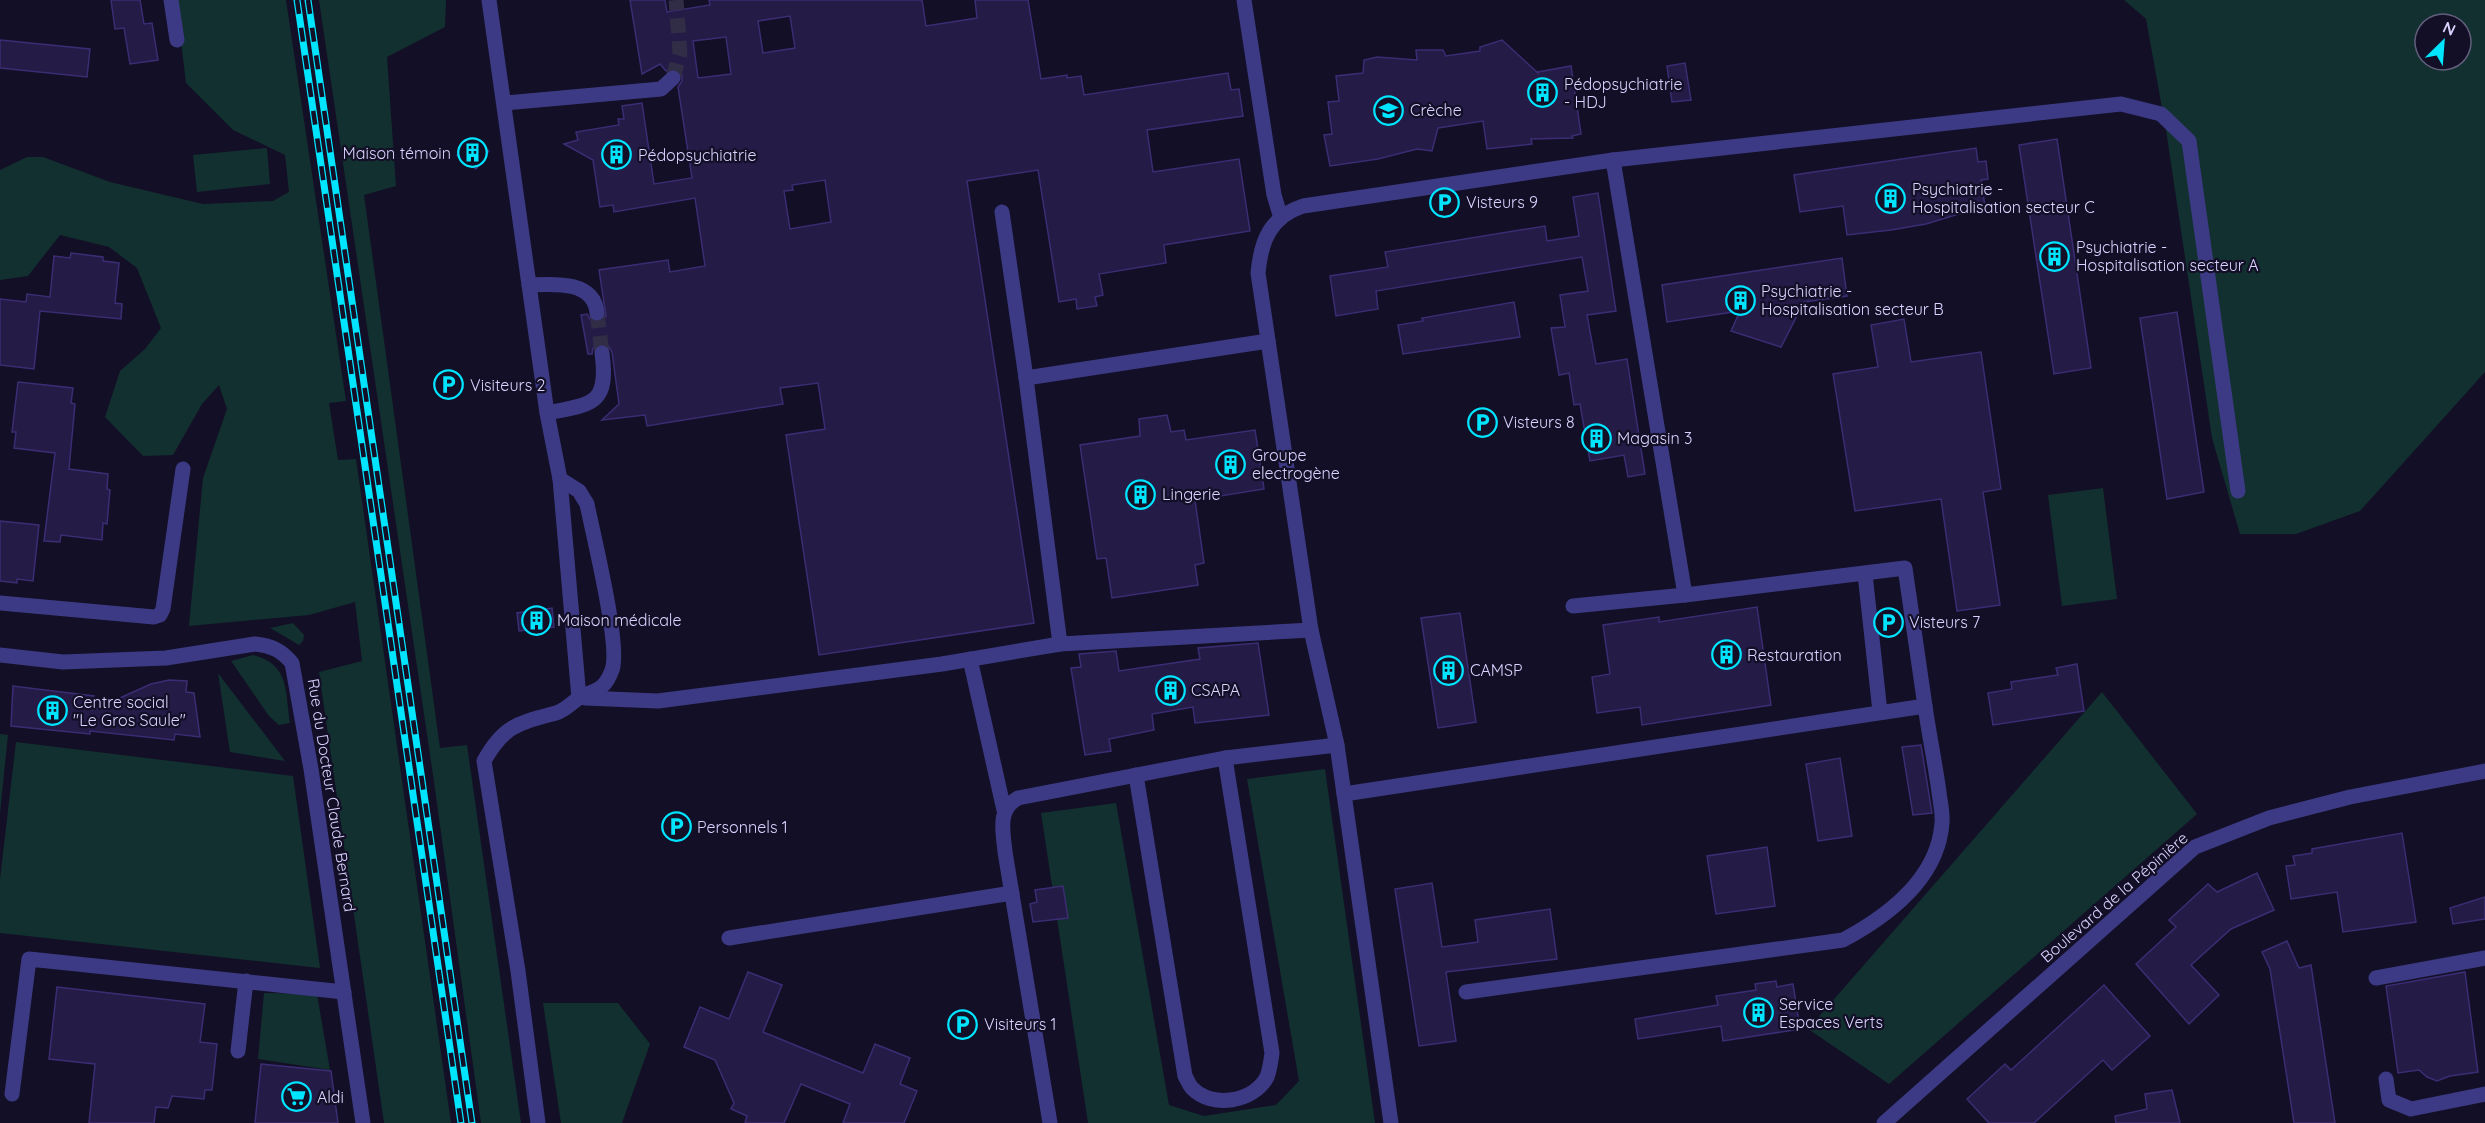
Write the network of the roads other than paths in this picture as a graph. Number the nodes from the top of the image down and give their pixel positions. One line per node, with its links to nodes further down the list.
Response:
1 (171, 0): 4 (street)
2 (489, 0): 6 (street)
3 (1244, 0): 9 (street)
4 (177, 40)
5 (673, 78): 6 (street)
6 (505, 103): 10 (street)
7 (1613, 160): 9 (street); 18 (street); 20 (street)
8 (1002, 212): 14 (street)
9 (1281, 218): 12 (street)
10 (529, 285): 11 (street); 15 (street)
11 (597, 313)
12 (1268, 341): 14 (street); 23 (street)
13 (602, 353): 15 (street)
14 (1026, 378): 24 (street)
15 (547, 412): 17 (street)
16 (183, 469): 21 (street)
17 (560, 479): 27 (street); 27 (street)
18 (2238, 491)
19 (1865, 574): 20 (street); 28 (street); 29 (street)
20 (1685, 595): 22 (street)
21 (0, 603)
22 (1573, 606)
23 (1311, 630): 24 (street); 30 (street)
24 (1060, 644): 26 (street)
25 (0, 655): 41 (street, Rue du Docteur Claude Bernard)
26 (970, 658): 27 (street); 35 (street)
27 (579, 698): 48 (street)
28 (1924, 706): 29 (street); 42 (street)
29 (1880, 712): 34 (street)
30 (1337, 745): 31 (street); 34 (street)
31 (1226, 758): 33 (street); 33 (street)
32 (2485, 771): 51 (street, Boulevard de la Pépinière)
33 (1136, 775): 35 (street)
34 (1344, 794): 50 (street)
35 (1004, 810): 36 (street)
36 (1012, 893): 37 (street); 49 (street)
37 (729, 938)
38 (2485, 958): 39 (street)
39 (2376, 978)
40 (246, 981): 41 (street); 43 (street); 45 (street)
41 (344, 992): 47 (street, Rue du Docteur Claude Bernard)
42 (1466, 992)
43 (238, 1051)
44 (2386, 1079): 46 (street)
45 (12, 1094)
46 (2485, 1094)
47 (363, 1123)
48 (538, 1123)
49 (1050, 1123)
50 (1391, 1123)
51 (1884, 1123)

